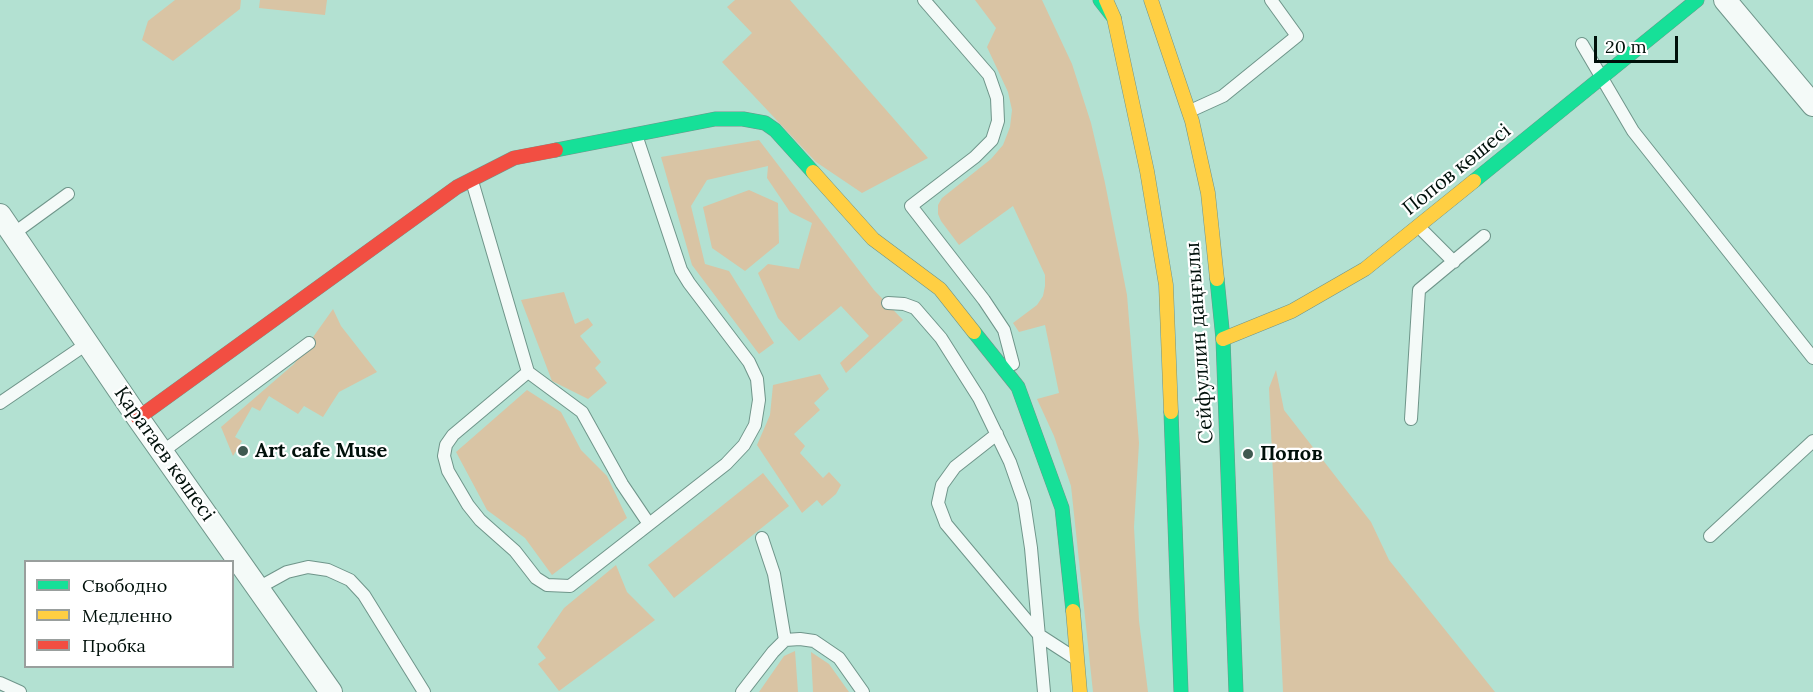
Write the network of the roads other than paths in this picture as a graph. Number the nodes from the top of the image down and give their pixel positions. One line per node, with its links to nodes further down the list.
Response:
1 (924, 0): 27 (lane)
2 (1100, 0): 8 (street)
3 (1106, 0): 8 (street, Сейфуллин даңғылы)
4 (1151, 0): 12 (street, Сейфуллин даңғылы)
5 (1271, 0): 12 (lane)
6 (1697, 0): 10 (street, Попов көшесі)
7 (1725, 0): 11 (street)
8 (1114, 18): 49 (street, Сейфуллин даңғылы)
9 (1582, 44): 10 (lane)
10 (1602, 78): 17 (street, Попов көшесі); 25 (lane)
11 (1811, 98)
12 (1189, 111): 22 (street, Сейфуллин даңғылы)
13 (636, 134): 14 (street); 27 (street); 34 (lane)
14 (472, 179): 26 (lane); 29 (street)
15 (68, 194): 18 (lane)
16 (0, 215): 18 (street, Қаратаев көшесі)
17 (1418, 227): 20 (lane); 22 (street, Попов көшесі)
18 (13, 234): 23 (street, Қаратаев көшесі)
19 (1484, 236): 20 (lane)
20 (1454, 262): 30 (lane)
21 (888, 303): 31 (lane)
22 (1223, 339): 50 (street, Сейфуллин даңғылы)
23 (88, 343): 28 (lane); 29 (street, Қаратаев көшесі)
24 (309, 343): 33 (lane)
25 (1813, 358)
26 (528, 372): 34 (lane); 34 (lane)
27 (1018, 387): 40 (street)
28 (0, 403)
29 (138, 418): 33 (street, Қаратаев көшесі)
30 (1411, 419)
31 (997, 434): 38 (lane); 38 (lane)
32 (1813, 441): 35 (lane)
33 (162, 452): 37 (street, Қаратаев көшесі)
34 (649, 524)
35 (1710, 536)
36 (762, 538): 39 (lane)
37 (258, 588): 43 (street, Қаратаев көшесі); 44 (lane)
38 (1039, 635): 40 (lane); 47 (lane)
39 (785, 640): 45 (lane); 46 (lane)
40 (1076, 660): 48 (street)
41 (0, 683): 42 (lane)
42 (20, 692)
43 (331, 692)
44 (424, 692)
45 (742, 692)
46 (863, 692)
47 (1044, 692)
48 (1080, 692)
49 (1182, 692)
50 (1236, 692)

